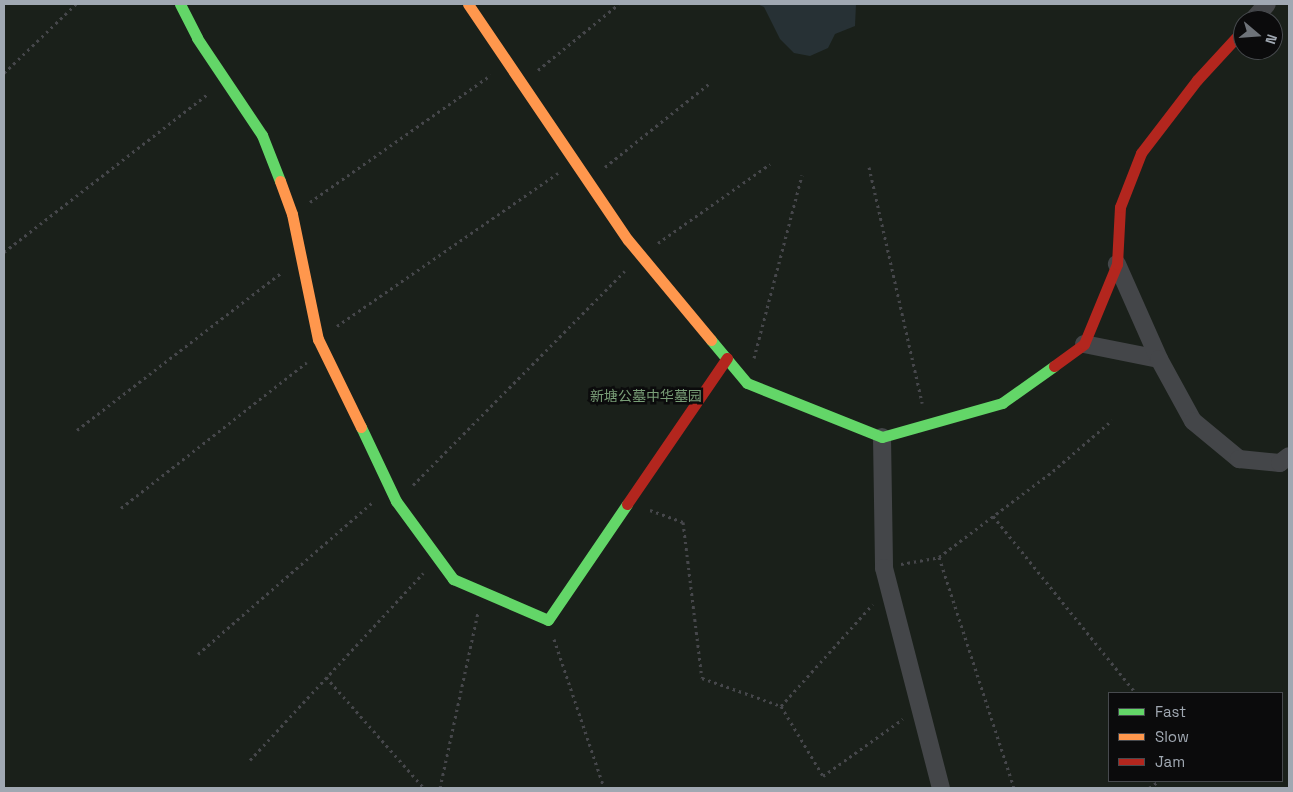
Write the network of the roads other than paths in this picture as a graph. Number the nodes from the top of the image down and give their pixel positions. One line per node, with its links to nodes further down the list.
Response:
1 (180, 4): 6 (street)
2 (468, 4): 6 (street)
3 (1233, 41): 4 (street)
4 (1117, 264): 5 (street); 7 (street)
5 (1084, 344): 7 (street); 8 (street)
6 (727, 358): 8 (street)
7 (1159, 359): 9 (street)
8 (882, 437): 10 (street)
9 (1289, 456)
10 (941, 788)

